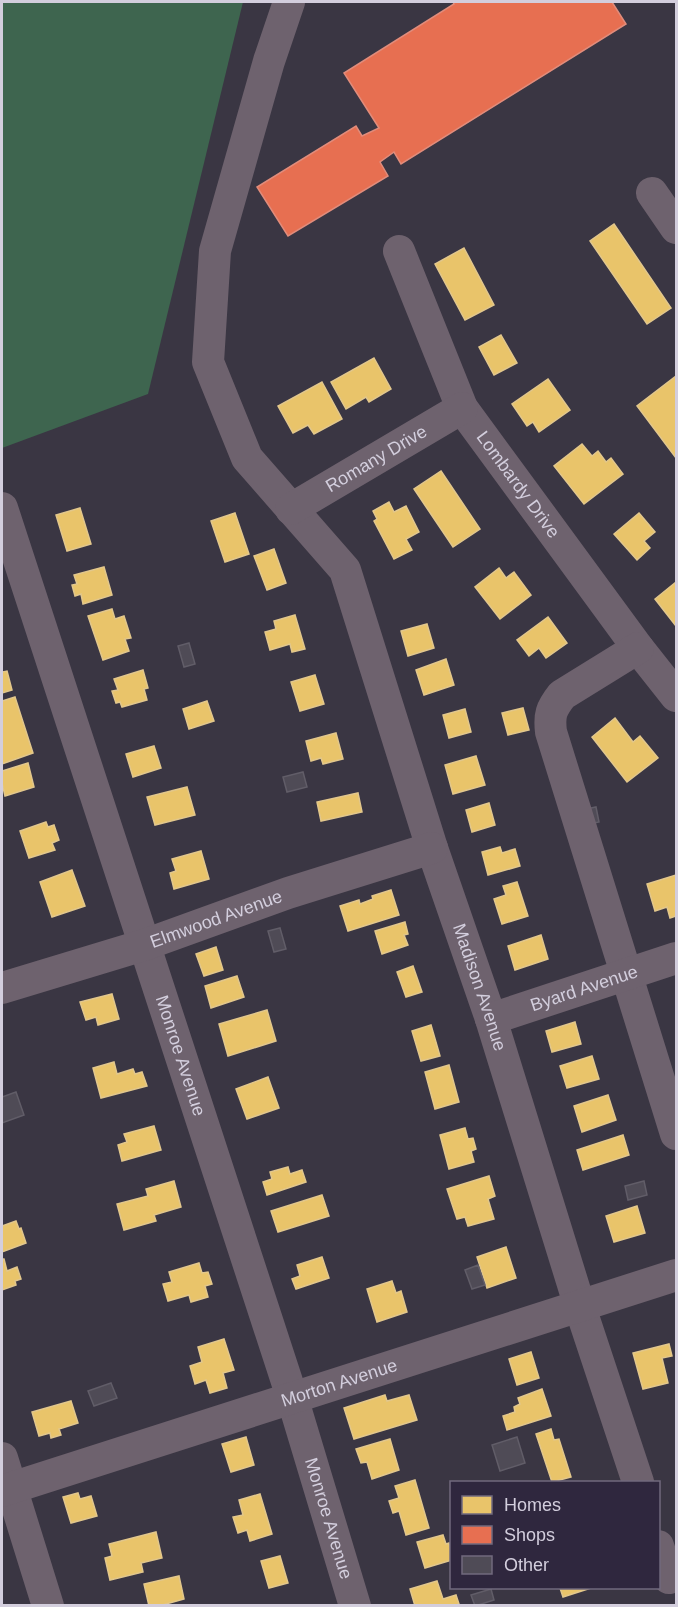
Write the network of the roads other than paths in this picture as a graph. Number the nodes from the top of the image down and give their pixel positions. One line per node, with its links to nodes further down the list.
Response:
1 (289, 2): 7 (street, Madison Avenue)
2 (652, 193): 3 (street)
3 (676, 228)
4 (399, 250): 5 (street, Lombardy Drive)
5 (462, 408): 7 (street, Romany Drive); 8 (street, Lombardy Drive)
6 (2, 508): 11 (street, Monroe Avenue)
7 (291, 509): 10 (street, Madison Avenue)
8 (638, 648): 9 (street, Lombardy Drive); 13 (street)
9 (676, 696)
10 (432, 848): 11 (street, Elmwood Avenue); 15 (street, Madison Avenue)
11 (144, 945): 14 (street, Elmwood Avenue); 19 (street, Monroe Avenue)
12 (676, 958): 13 (street, Byard Avenue)
13 (626, 974): 15 (street, Byard Avenue); 16 (street)
14 (2, 988)
15 (491, 1020): 18 (street, Madison Avenue)
16 (676, 1134)
17 (676, 1275): 18 (street, Morton Avenue)
18 (580, 1307): 19 (street, Morton Avenue); 21 (street, Madison Avenue)
19 (292, 1397): 22 (street, Morton Avenue); 26 (street, Monroe Avenue)
20 (2, 1458): 22 (street)
21 (638, 1481)
22 (6, 1489): 25 (street)
23 (660, 1550): 24 (street)
24 (673, 1577)
25 (48, 1605)
26 (355, 1605)

